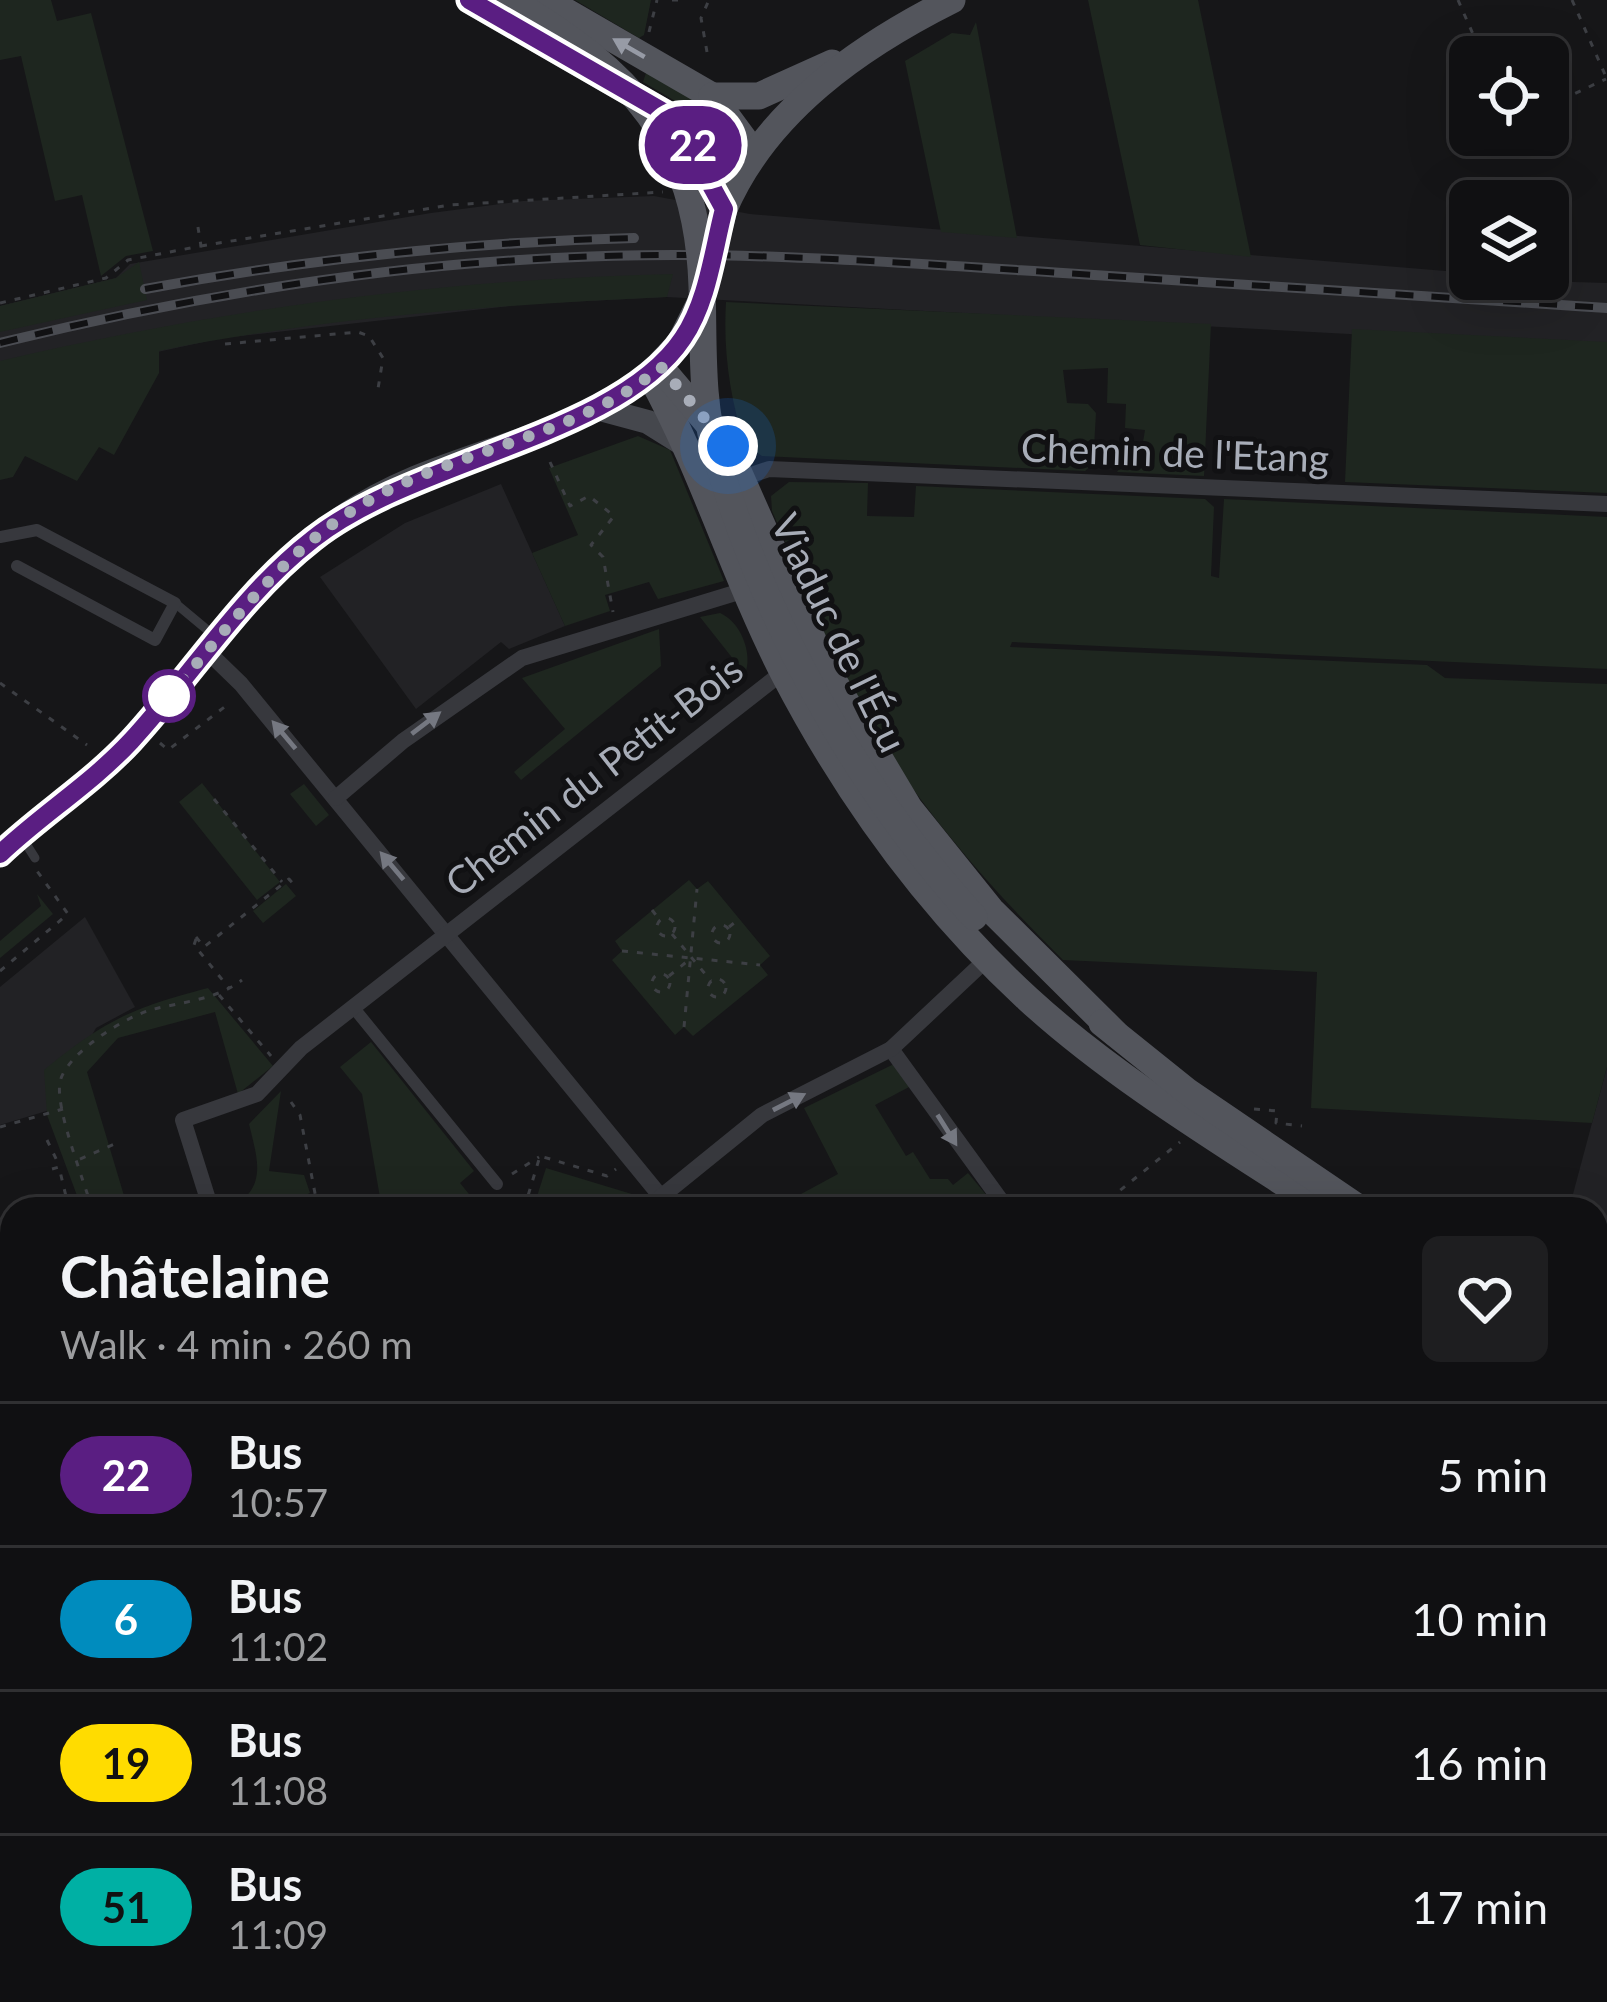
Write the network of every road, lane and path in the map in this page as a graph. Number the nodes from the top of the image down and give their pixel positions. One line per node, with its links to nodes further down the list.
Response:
1 (469, 0): 18 (main road)
2 (510, 0): 55 (main road, Viaduc de l'Écu, bridge)
3 (546, 0): 16 (main road, one-way to 3)
4 (657, 0): 13 (path)
5 (672, 0): 6 (path)
6 (686, 0)
7 (710, 0): 14 (path)
8 (952, 0): 12 (main road)
9 (1458, 0): 11 (path)
10 (1572, 0): 15 (path)
11 (1474, 36)
12 (873, 46): 16 (main road); 19 (main road)
13 (647, 47)
14 (707, 52)
15 (1607, 79): 17 (path)
16 (712, 96): 19 (main road)
17 (1569, 96)
18 (674, 118): 19 (main road); 21 (main road)
19 (754, 153): 21 (main road)
20 (674, 192): 23 (path)
21 (724, 209): 24 (main road, bridge)
22 (197, 221): 23 (path)
23 (201, 246): 25 (path)
24 (701, 301): 27 (main road); 31 (main road)
25 (0, 303)
26 (225, 344): 28 (path)
27 (655, 371): 29 (main road); 30 (main road); 31 (main road)
28 (377, 395)
29 (596, 408): 30 (main road); 40 (main road)
30 (680, 442): 37 (main road)
31 (728, 446): 33 (main road)
32 (550, 462): 39 (path)
33 (742, 478): 34 (street, Chemin de l'Etang); 77 (main road)
34 (1607, 504)
35 (0, 537): 38 (street)
36 (17, 566): 38 (street)
37 (745, 590): 41 (main road); 46 (street, one-way to 37)
38 (175, 604): 40 (lane)
39 (613, 612)
40 (212, 644): 46 (street, one-way to 40); 48 (main road)
41 (783, 672): 59 (street, Chemin du Petit-Bois); 63 (main road)
42 (0, 683): 45 (path)
43 (232, 701): 44 (path)
44 (160, 743)
45 (87, 745)
46 (336, 798): 59 (street, one-way to 46)
47 (214, 799): 51 (path)
48 (10, 839): 49 (main road); 50 (lane)
49 (0, 854)
50 (35, 858): 65 (path)
51 (284, 883): 52 (path); 69 (path)
52 (295, 886)
53 (697, 890): 62 (path)
54 (652, 910): 57 (path)
55 (974, 916): 77 (main road); 80 (main road)
56 (739, 919): 58 (path)
57 (661, 920): 60 (path); 60 (path)
58 (728, 928)
59 (447, 934): 75 (street, Chemin du Petit-Bois); 101 (street)
60 (673, 934): 62 (path)
61 (622, 951): 62 (path)
62 (691, 958): 64 (path); 66 (path); 68 (path); 76 (path)
63 (988, 958): 78 (street); 80 (main road)
64 (760, 964)
65 (0, 971)
66 (668, 977): 70 (path); 70 (path)
67 (242, 980): 69 (path)
68 (711, 982): 72 (path); 72 (path)
69 (230, 989): 71 (path)
70 (654, 989): 73 (path)
71 (218, 994): 79 (path); 82 (path)
72 (723, 995): 74 (path)
73 (644, 998)
74 (731, 1005)
75 (353, 1007): 94 (street); 97 (street, Chemin du Petit-Bois)
76 (684, 1027)
77 (1115, 1033): 106 (main road)
78 (891, 1049): 102 (street, one-way to 78); 103 (street, one-way to 103)
79 (284, 1050)
80 (1121, 1070): 105 (main road)
81 (291, 1102): 98 (path)
82 (64, 1108): 84 (path); 90 (path)
83 (1242, 1112): 85 (path)
84 (0, 1126)
85 (1302, 1126)
86 (1191, 1132): 104 (path)
87 (47, 1140): 92 (path)
88 (119, 1142): 90 (path)
89 (540, 1156): 91 (path); 94 (path); 100 (path)
90 (78, 1159): 96 (path)
91 (620, 1166)
92 (59, 1167): 93 (path); 95 (path)
93 (52, 1169)
94 (496, 1184): 99 (path)
95 (66, 1197)
96 (89, 1197)
97 (208, 1197)
98 (316, 1197)
99 (505, 1197)
100 (528, 1197)
101 (653, 1197)
102 (668, 1197)
103 (998, 1197)
104 (1112, 1197)
105 (1306, 1197)
106 (1342, 1197)

